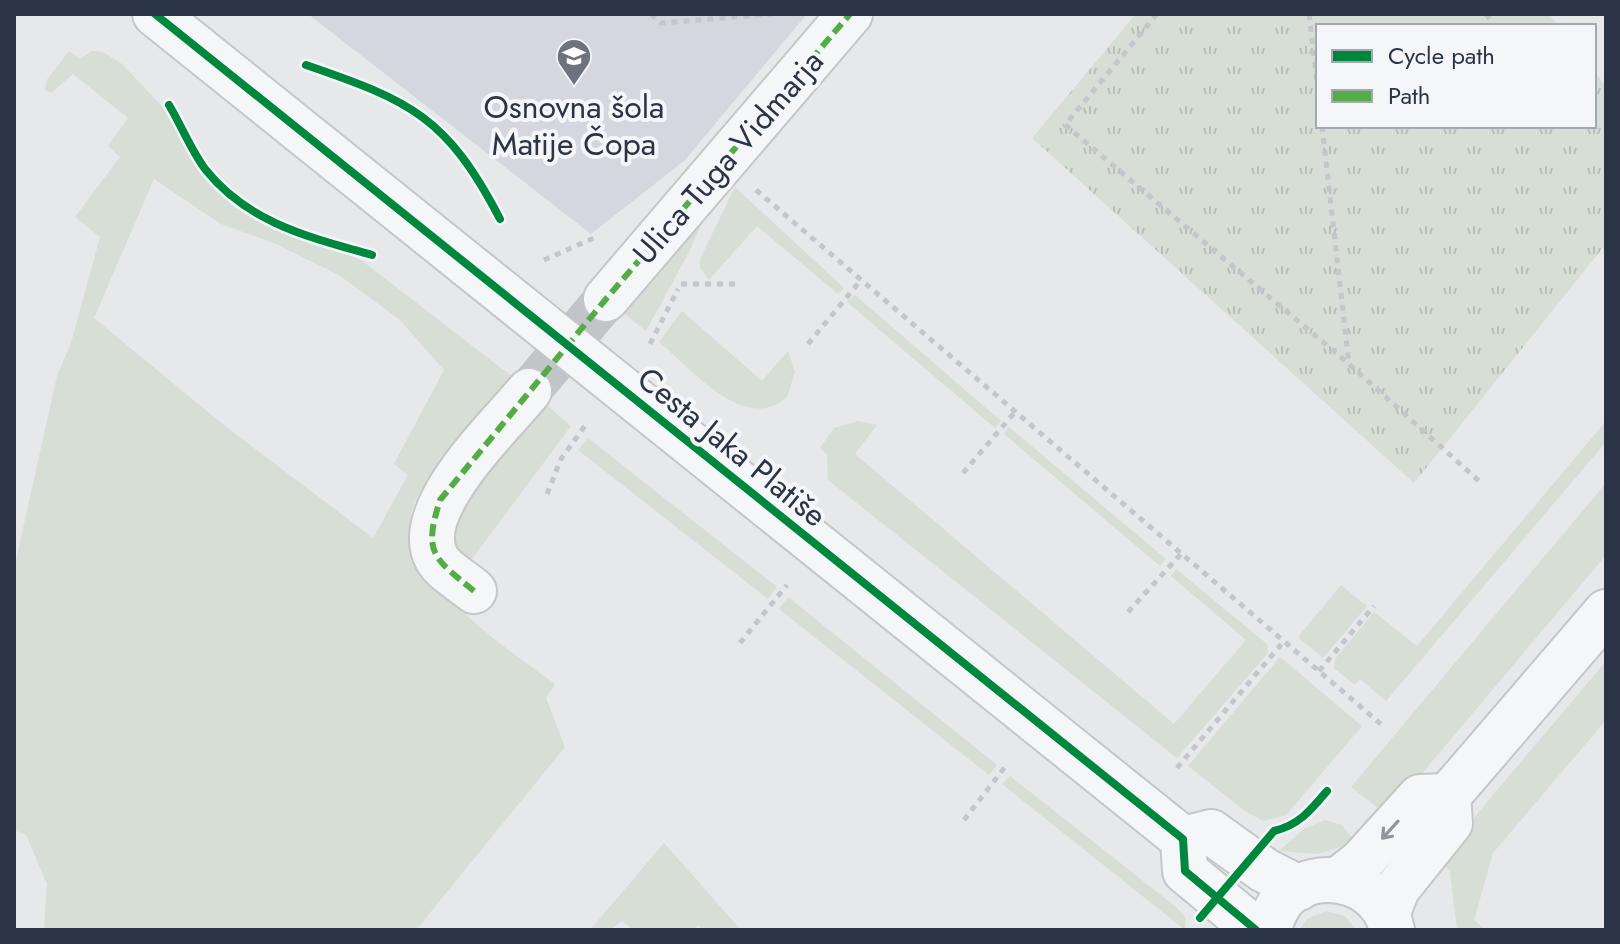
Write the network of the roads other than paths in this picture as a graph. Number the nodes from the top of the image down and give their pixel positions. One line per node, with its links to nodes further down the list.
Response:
1 (155, 14): 8 (street, Cesta Jaka Platiše)
2 (850, 14): 3 (street, Ulica Tuga Vidmarja)
3 (606, 299)
4 (529, 391): 5 (street)
5 (474, 591)
6 (1606, 612): 7 (street)
7 (1448, 796): 9 (street, one-way to 9); 10 (street)
8 (1183, 839): 9 (street); 11 (street)
9 (1319, 884): 10 (street); 12 (street)
10 (1390, 922)
11 (1256, 930)
12 (1268, 930)

